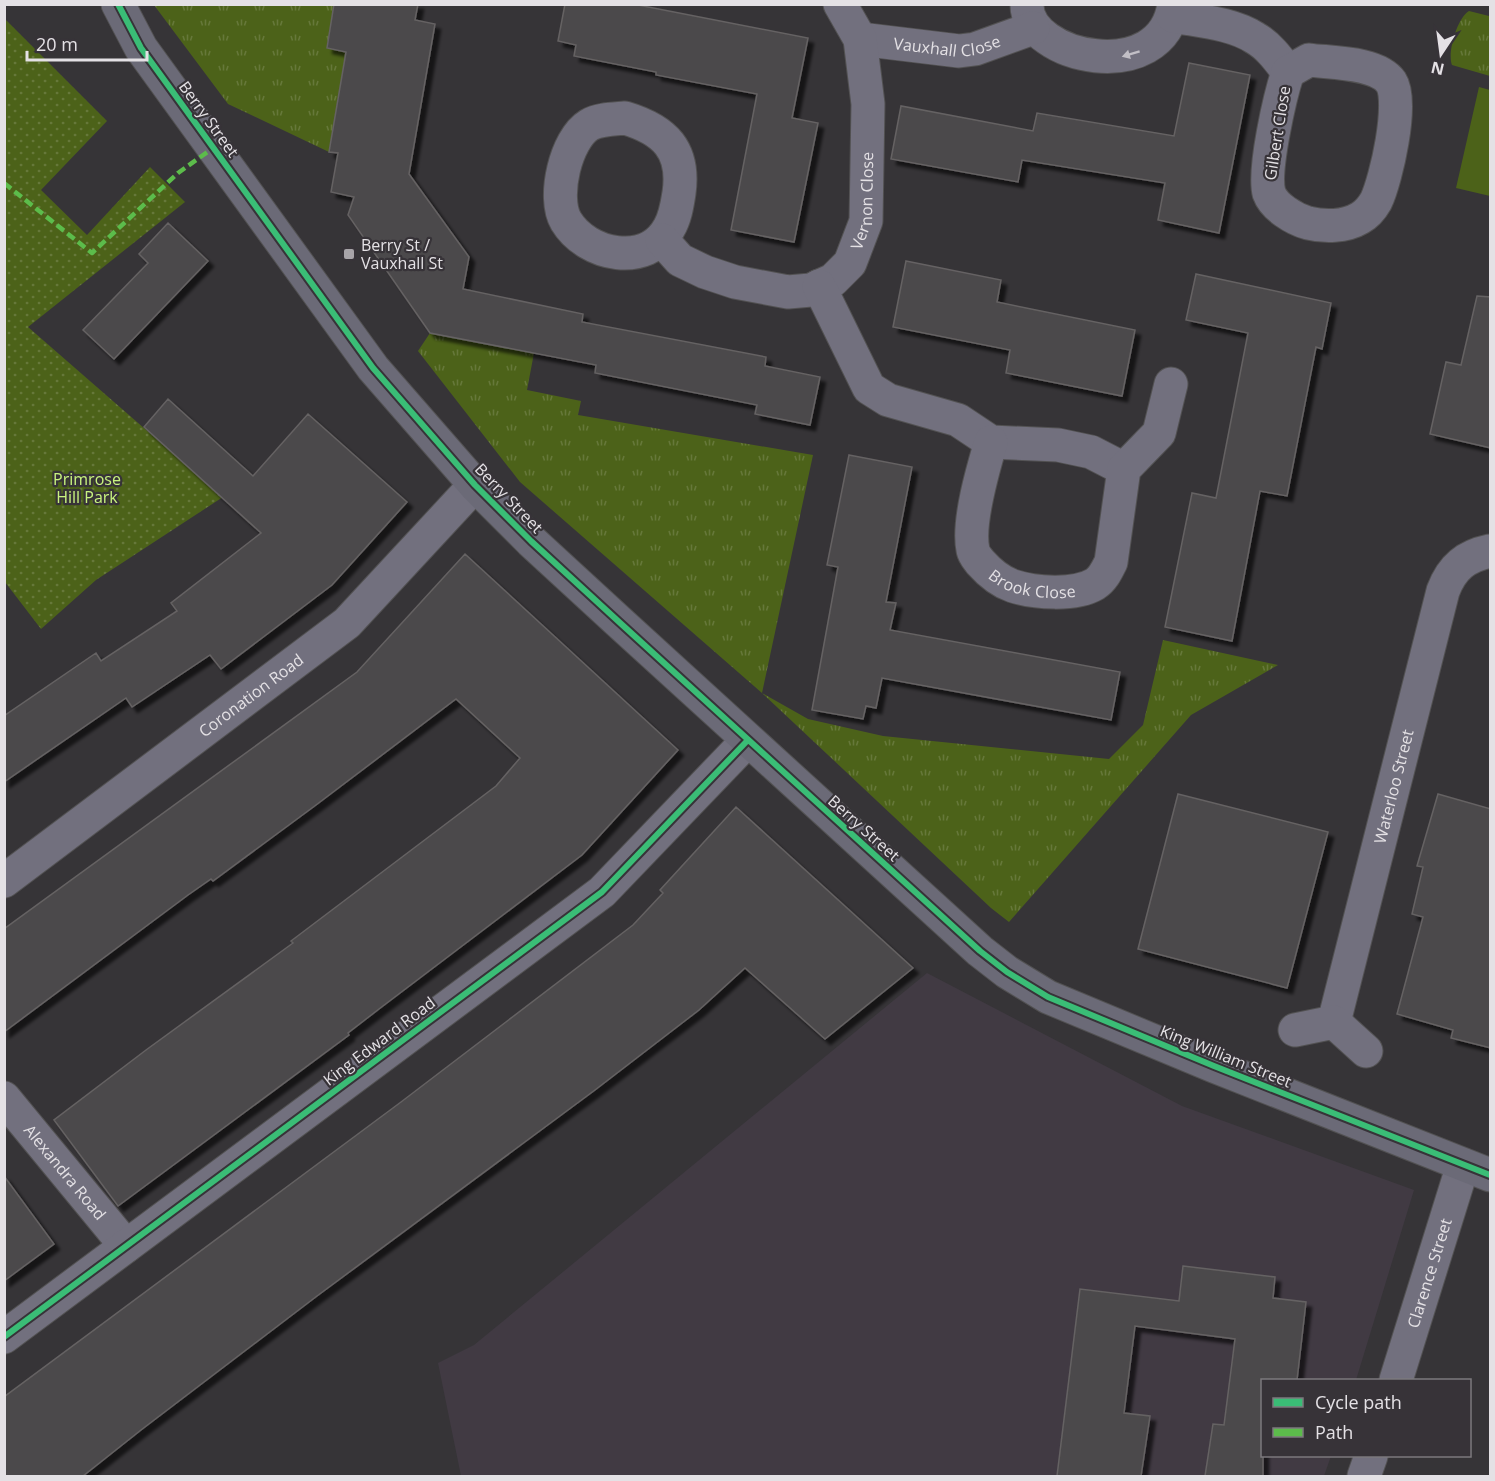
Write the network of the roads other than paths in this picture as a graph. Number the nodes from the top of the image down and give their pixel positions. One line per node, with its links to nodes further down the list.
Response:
1 (118, 4): 12 (street, Berry Street)
2 (840, 4): 5 (street, Vernon Close)
3 (1174, 10): 4 (street, Vauxhall Close, one-way to 4); 6 (street, Gilbert Close)
4 (1030, 16): 5 (street, Vauxhall Close)
5 (860, 39): 8 (street, Vernon Close)
6 (1288, 72): 6 (street, Gilbert Close)
7 (662, 240): 8 (street, Vernon Close)
8 (819, 286): 10 (street)
9 (1171, 384): 11 (street)
10 (991, 442): 11 (street); 11 (street, Brook Close)
11 (1124, 469)
12 (475, 485): 14 (street, Berry Street); 15 (street, Coronation Road)
13 (1479, 555): 17 (street, Waterloo Street)
14 (747, 741): 16 (street, Berry Street); 22 (street, King Edward Road)
15 (4, 881)
16 (964, 937): 21 (street, King William Street)
17 (1334, 1022): 18 (street); 19 (street)
18 (1295, 1029)
19 (1366, 1051)
20 (4, 1098): 22 (street, Alexandra Road)
21 (1477, 1170): 24 (street, Clarence Street)
22 (126, 1246): 23 (street, King Edward Road)
23 (4, 1337)
24 (1396, 1379)
25 (1370, 1457): 26 (street)
26 (1364, 1476)

